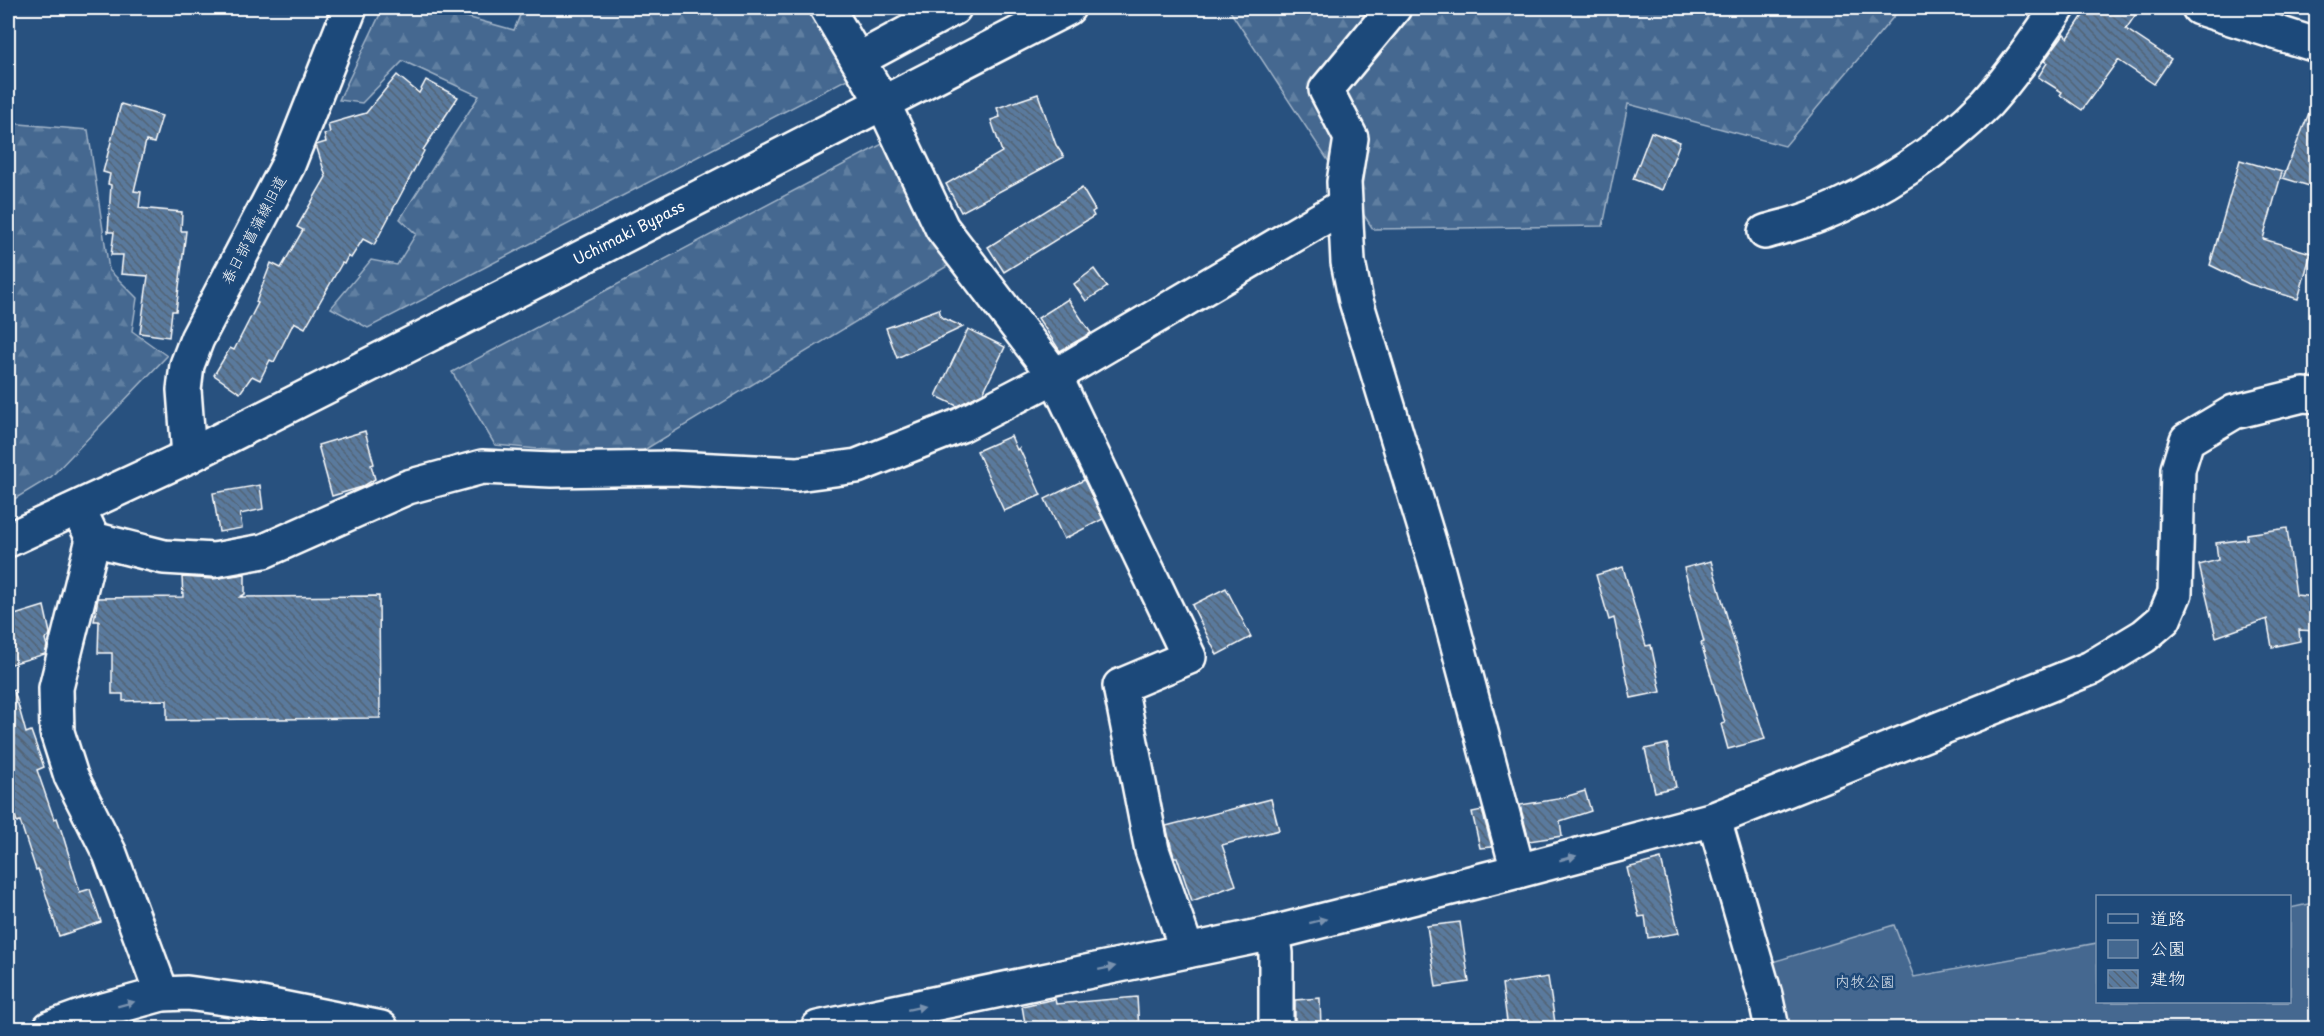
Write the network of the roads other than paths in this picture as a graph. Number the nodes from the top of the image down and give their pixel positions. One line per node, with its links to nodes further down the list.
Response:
1 (350, 8): 15 (street, 春日部菖蒲線旧道)
2 (827, 8): 9 (street)
3 (954, 8): 9 (street)
4 (1068, 8): 10 (street, Uchimaki Bypass)
5 (1394, 8): 11 (street)
6 (2058, 8): 12 (street)
7 (2199, 8): 8 (street)
8 (2316, 45)
9 (858, 60): 10 (street)
10 (883, 103): 13 (street); 15 (street, Uchimaki Bypass)
11 (1345, 205): 13 (street); 20 (street)
12 (1764, 232)
13 (1054, 376): 17 (street); 22 (street)
14 (2316, 396): 19 (street)
15 (189, 456): 16 (street, Uchimaki Bypass)
16 (78, 508): 17 (street); 18 (street, Uchimaki Bypass)
17 (93, 539): 23 (street)
18 (8, 540)
19 (1714, 819): 20 (street, one-way to 19); 28 (street)
20 (1518, 871): 21 (street, one-way to 20)
21 (1273, 933): 22 (street); 27 (street)
22 (1187, 951): 26 (street, one-way to 22)
23 (162, 994): 24 (street, one-way to 23); 25 (street)
24 (50, 1029)
25 (381, 1029)
26 (818, 1029)
27 (1276, 1029)
28 (1772, 1029)

